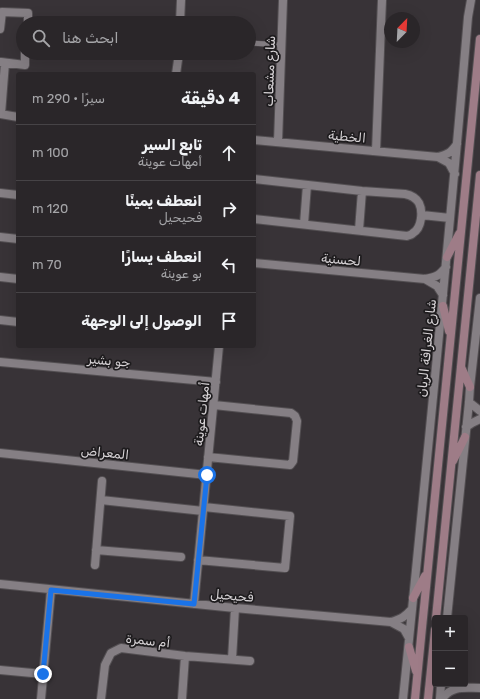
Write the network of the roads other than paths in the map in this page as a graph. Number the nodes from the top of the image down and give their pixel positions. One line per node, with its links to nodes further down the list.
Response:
1 (181, 0): 6 (street)
2 (283, 0): 10 (street, شارع مشعاب)
3 (382, 0): 20 (street)
4 (471, 0): 19 (street, شارع الغرافة الريان)
5 (28, 16): 7 (street)
6 (180, 16)
7 (0, 29)
8 (480, 39): 34 (main road, شارع الغرافة الريان)
9 (256, 43): 10 (lane)
10 (282, 45): 18 (street, شارع مشعاب)
11 (25, 60): 13 (street)
12 (178, 60): 14 (street)
13 (2, 63): 15 (street)
14 (176, 72)
15 (0, 114): 16 (street)
16 (16, 117)
17 (256, 140): 18 (street, الخطية)
18 (278, 142): 20 (street, الخطية)
19 (458, 143): 21 (street); 22 (street, شارع الغرافة الريان)
20 (376, 151): 21 (street, الخطية)
21 (438, 157): 22 (street)
22 (455, 174): 30 (street, شارع الغرافة الريان)
23 (480, 174): 51 (main road)
24 (256, 179): 25 (street)
25 (307, 185): 26 (street); 32 (street)
26 (362, 191): 29 (street); 33 (street)
27 (0, 193): 28 (street)
28 (16, 195)
29 (422, 215): 30 (street); 33 (street)
30 (450, 218): 37 (street, شارع الغرافة الريان)
31 (256, 219): 32 (street)
32 (304, 224): 33 (street)
33 (359, 230)
34 (462, 230): 37 (main road); 48 (main road, شارع الغرافة الريان)
35 (0, 237): 36 (street)
36 (16, 239)
37 (447, 258): 39 (street, شارع الغرافة الريان)
38 (256, 263): 42 (street, لحسنية)
39 (446, 267): 42 (street, لحسنية); 43 (street, شارع الغرافة الريان)
40 (0, 277): 41 (street)
41 (16, 279)
42 (425, 279): 43 (street)
43 (443, 296): 45 (street, شارع الغرافة الريان)
44 (480, 298): 53 (street)
45 (442, 306): 48 (main road); 74 (street, شارع الغرافة الريان)
46 (0, 320): 47 (street)
47 (16, 322)
48 (450, 336): 71 (main road, شارع الغرافة الريان)
49 (219, 348): 52 (street, أمهات عوينة)
50 (0, 362): 52 (street, جو بشير)
51 (461, 366): 53 (main road); 62 (main road)
52 (216, 382): 55 (street, أمهات عوينة)
53 (470, 387): 54 (street)
54 (469, 402): 56 (street); 58 (street)
55 (214, 405): 61 (street, أمهات عوينة); 61 (street)
56 (480, 411)
57 (480, 419): 58 (street)
58 (466, 427): 59 (street)
59 (465, 437): 62 (main road); 79 (street)
60 (0, 453): 63 (street, المعراض)
61 (208, 457): 63 (street, أمهات عوينة)
62 (451, 465): 78 (main road)
63 (207, 475): 66 (street, أمهات عوينة)
64 (102, 480): 65 (street)
65 (101, 500): 66 (street); 67 (street)
66 (203, 509): 69 (street, أمهات عوينة); 69 (street)
67 (96, 550): 68 (street); 70 (street)
68 (181, 558)
69 (198, 560): 75 (street, أمهات عوينة)
70 (95, 565)
71 (427, 572): 74 (main road); 88 (main road, شارع الغرافة الريان)
72 (0, 584): 73 (street, فحيحيل)
73 (51, 590): 75 (street, فحيحيل); 87 (street)
74 (413, 598): 77 (street, شارع الغرافة الريان)
75 (194, 604): 76 (street, فحيحيل)
76 (235, 608): 80 (street, فحيحيل); 84 (street)
77 (412, 609): 80 (street); 81 (street, شارع الغرافة الريان)
78 (436, 615)
79 (447, 615)
80 (391, 622): 81 (street)
81 (409, 642): 88 (main road); 95 (street, شارع الغرافة الريان)
82 (433, 651): 97 (main road)
83 (186, 656): 84 (street, أم سمرة); 93 (street, أم سمرة); 94 (street)
84 (232, 660): 85 (street, أم سمرة)
85 (250, 661)
86 (0, 670): 87 (street)
87 (43, 674): 92 (street)
88 (417, 674): 96 (main road, شارع الغرافة الريان)
89 (441, 687): 98 (street)
90 (458, 688): 91 (street); 98 (street)
91 (480, 688)
92 (41, 699)
93 (101, 699)
94 (182, 699)
95 (403, 699)
96 (415, 699)
97 (428, 699)
98 (441, 699)

